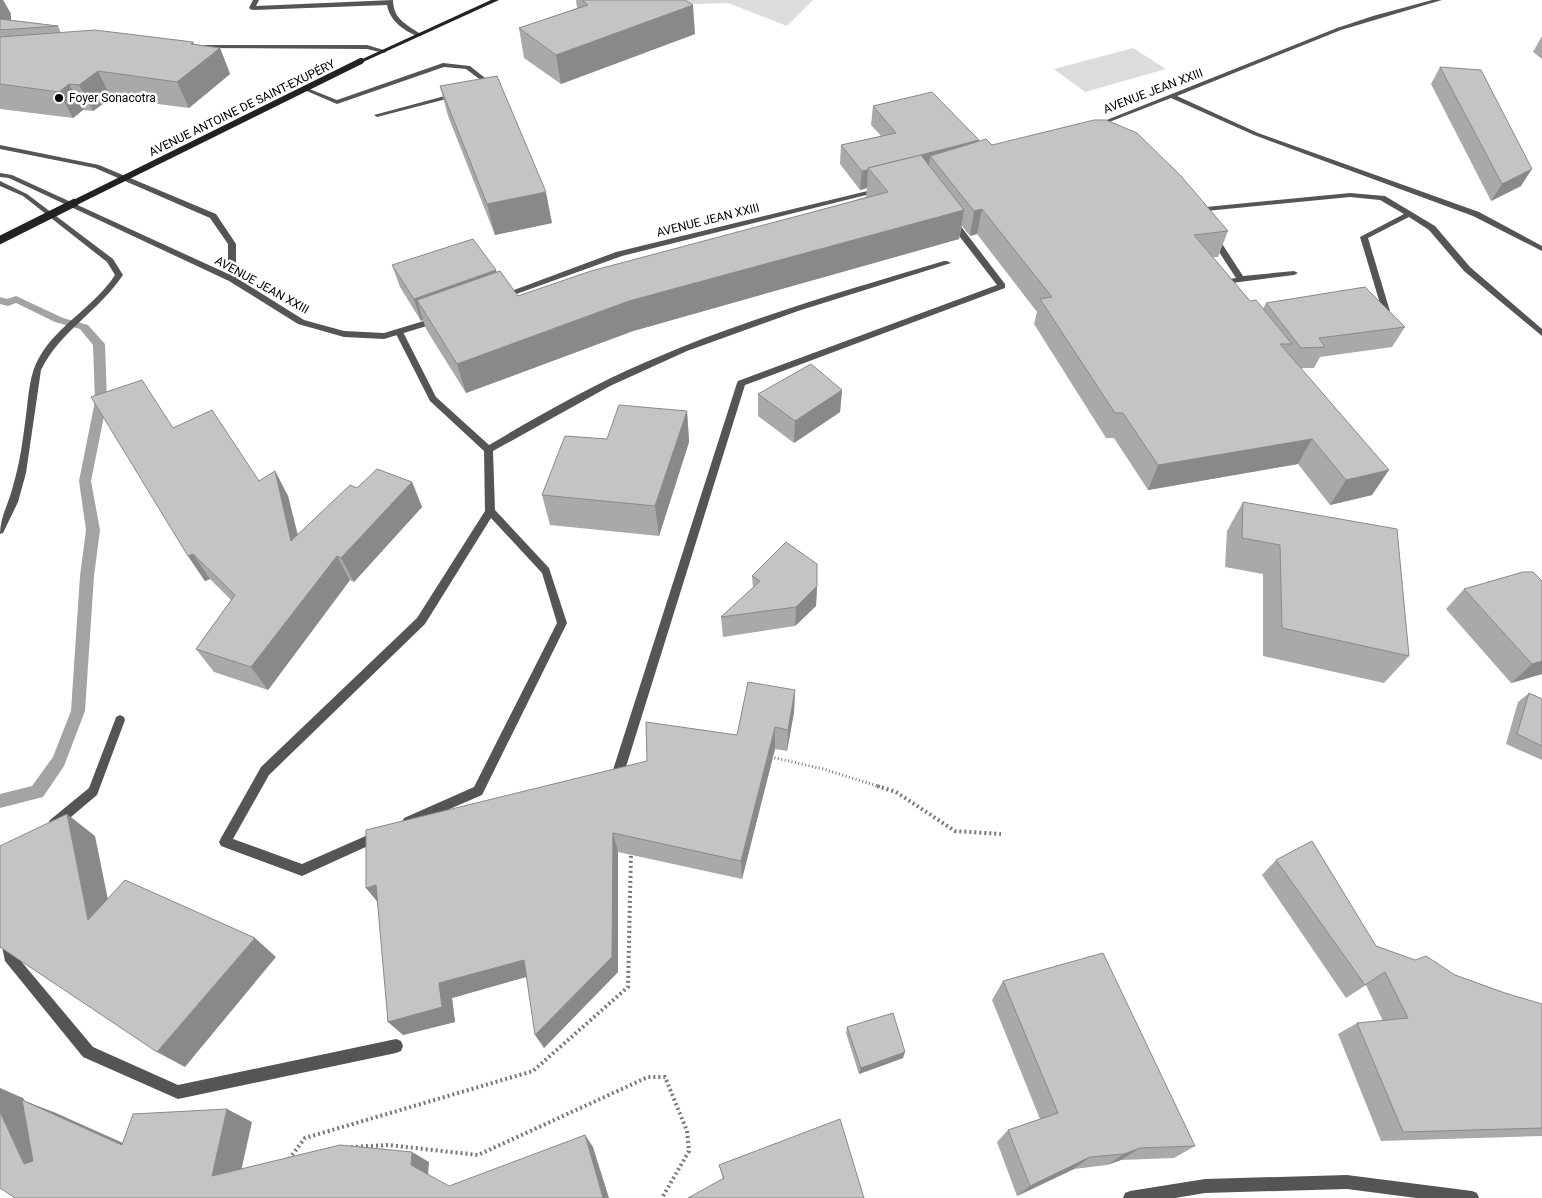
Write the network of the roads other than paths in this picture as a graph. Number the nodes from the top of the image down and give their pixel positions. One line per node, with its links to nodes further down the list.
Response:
1 (256, 0): 4 (street)
2 (496, 0): 5 (main road, AVENUE ANTOINE DE SAINT-EXUPÉRY)
3 (1439, 0): 11 (street, AVENUE JEAN XXIII)
4 (389, 1): 5 (street)
5 (419, 35): 7 (main road, AVENUE ANTOINE DE SAINT-EXUPÉRY)
6 (197, 47): 7 (street)
7 (384, 51): 9 (main road, AVENUE ANTOINE DE SAINT-EXUPÉRY, bridge)
8 (482, 88): 9 (street)
9 (305, 89): 26 (main road, AVENUE ANTOINE DE SAINT-EXUPÉRY, bridge)
10 (464, 92): 12 (street)
11 (1172, 96): 13 (street, AVENUE JEAN XXIII); 27 (street)
12 (377, 115)
13 (1096, 125): 14 (street, AVENUE JEAN XXIII); 15 (street)
14 (1087, 128)
15 (1104, 130)
16 (0, 147): 30 (street)
17 (0, 175): 30 (street, AVENUE JEAN XXIII)
18 (0, 183): 40 (street)
19 (887, 188): 33 (street, AVENUE JEAN XXIII)
20 (1189, 203): 21 (street)
21 (1195, 210): 22 (street); 24 (street)
22 (1408, 214): 35 (street); 37 (street)
23 (949, 217): 42 (street)
24 (1200, 218)
25 (1210, 233): 31 (street)
26 (0, 240)
27 (1542, 249)
28 (946, 263): 38 (street)
29 (1294, 273): 31 (street)
30 (232, 279): 36 (street, AVENUE JEAN XXIII)
31 (1241, 279): 32 (street)
32 (1225, 292)
33 (496, 298)
34 (442, 318): 36 (street, AVENUE JEAN XXIII)
35 (1389, 324)
36 (399, 332): 38 (street)
37 (1542, 333)
38 (488, 450): 39 (street)
39 (490, 511): 39 (street)
40 (0, 529)
41 (120, 720): 43 (street)
42 (620, 770)
43 (48, 829)
44 (6, 930): 45 (street)
45 (396, 1046)
46 (1130, 1198): 47 (street)
47 (1472, 1198)

